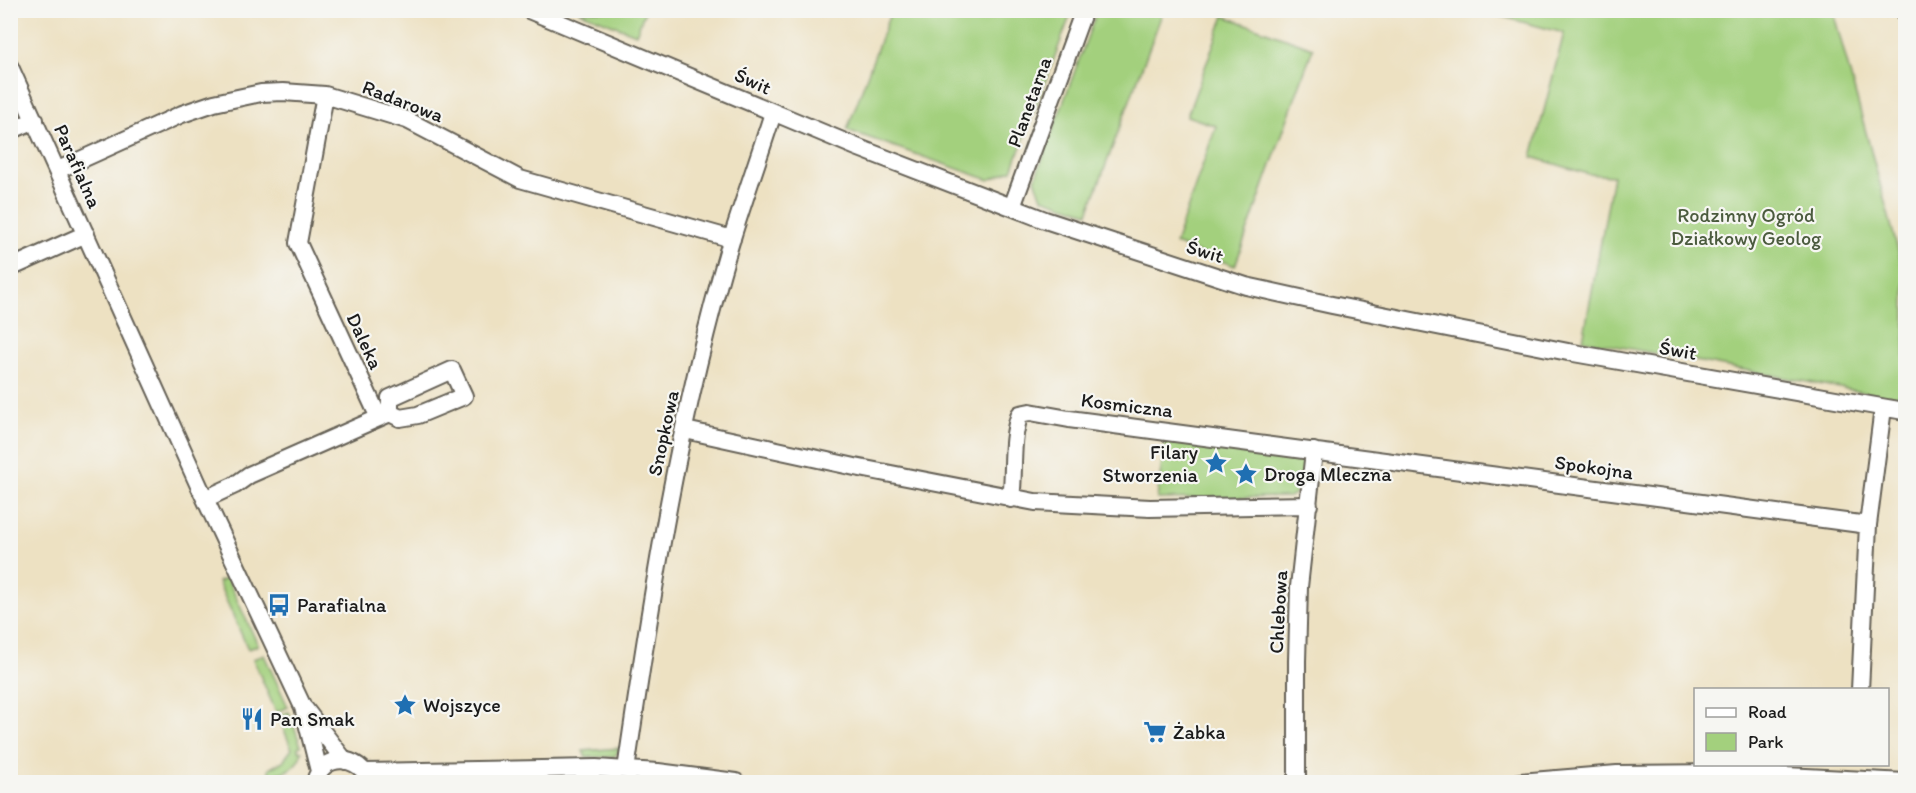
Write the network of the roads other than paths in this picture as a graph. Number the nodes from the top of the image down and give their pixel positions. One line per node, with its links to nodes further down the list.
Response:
1 (529, 10): 5 (street, Świt)
2 (1084, 10): 9 (street, Planetarna)
3 (10, 67): 6 (street, Parafialna)
4 (324, 99): 8 (street, Radarowa); 11 (street, Radarowa); 15 (street, Daleka)
5 (773, 112): 9 (street, Świt); 11 (street, Snopkowa)
6 (35, 120): 7 (street); 8 (street, Parafialna)
7 (10, 131)
8 (58, 170): 10 (street, Parafialna)
9 (1012, 207): 13 (street, Świt)
10 (86, 234): 12 (street); 18 (street, Parafialna)
11 (732, 239): 16 (street, Snopkowa)
12 (10, 268)
13 (1883, 408): 14 (street, Świt); 21 (street)
14 (1904, 411)
15 (384, 415): 15 (street); 18 (street)
16 (685, 430): 19 (street); 25 (street, Snopkowa)
17 (1314, 451): 19 (street, Kosmiczna); 20 (street, Chlebowa); 21 (street, Spokojna)
18 (205, 499): 23 (street, Parafialna)
19 (1011, 499): 20 (street)
20 (1309, 505): 28 (street, Chlebowa)
21 (1868, 525): 22 (street)
22 (1860, 688)
23 (303, 707): 24 (street, Parafialna); 30 (street, Parafialna)
24 (345, 761): 29 (street); 30 (street)
25 (626, 770): 26 (street); 33 (street)
26 (465, 772): 29 (street); 32 (street)
27 (1855, 772): 31 (street); 34 (street)
28 (1297, 776)
29 (368, 777)
30 (312, 779)
31 (1898, 782)
32 (427, 783)
33 (736, 783)
34 (1520, 783)

